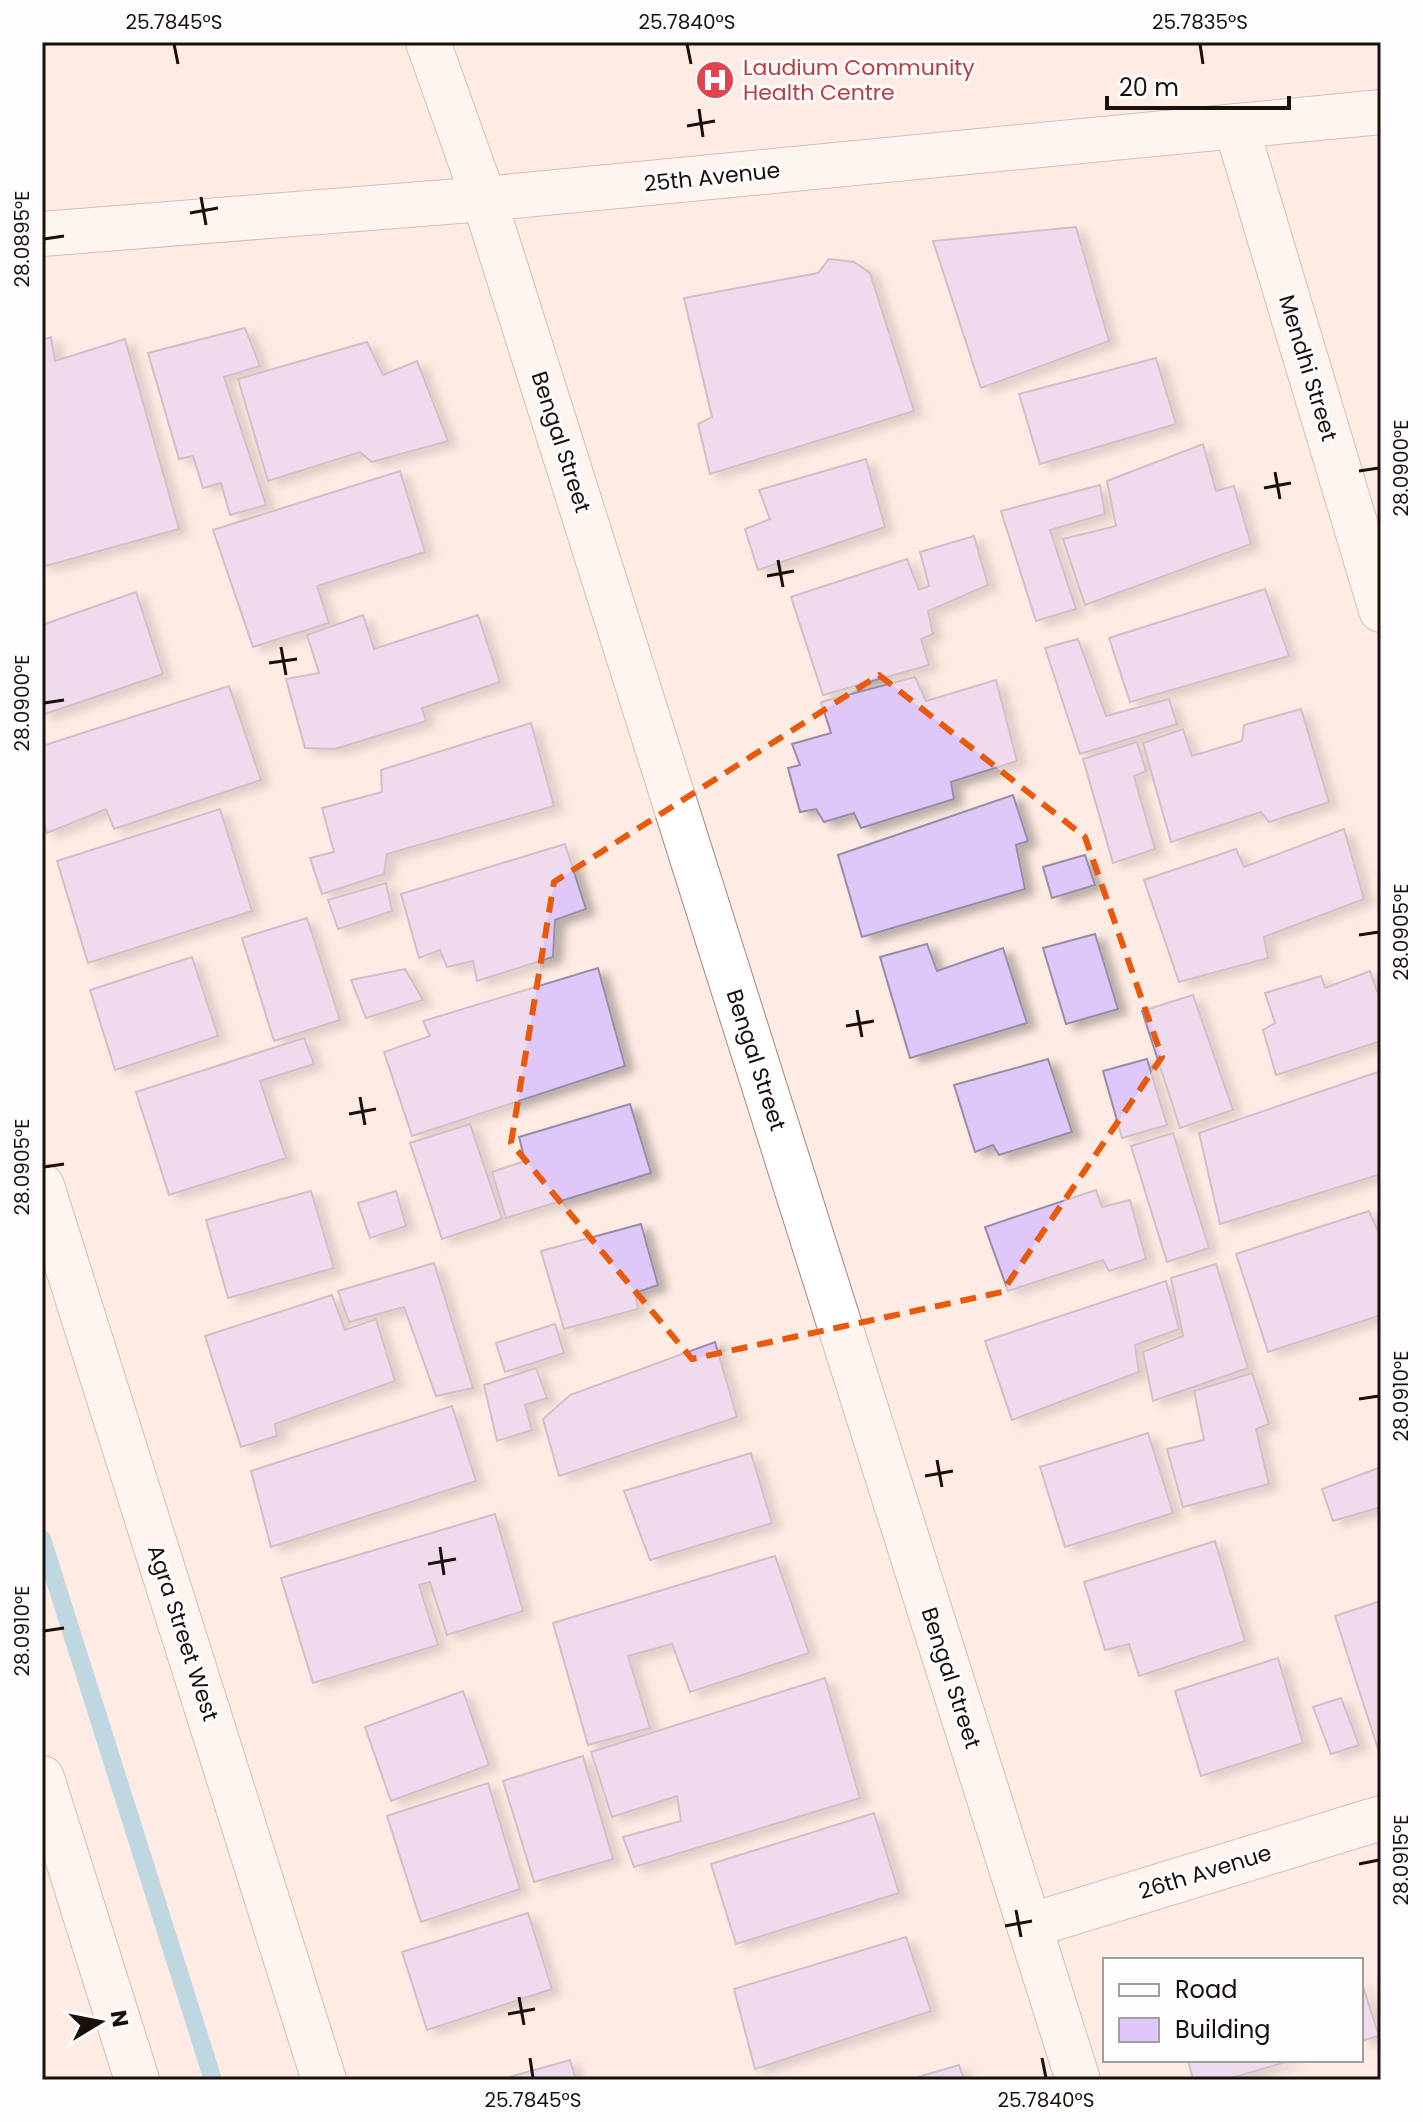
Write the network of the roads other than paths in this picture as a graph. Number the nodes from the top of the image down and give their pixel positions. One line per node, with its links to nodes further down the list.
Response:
1 (428, 42): 4 (street, Bengal Street)
2 (1381, 112): 3 (street, 25th Avenue)
3 (1236, 126): 4 (street, 25th Avenue); 6 (street, Mendhi Street)
4 (484, 199): 5 (street, 25th Avenue); 10 (street, Bengal Street)
5 (42, 234)
6 (1381, 610)
7 (42, 1186): 12 (street, Agra Street West)
8 (42, 1778): 11 (street)
9 (1381, 1818): 10 (street, 26th Avenue)
10 (1029, 1926): 13 (street, Bengal Street)
11 (137, 2080)
12 (324, 2080)
13 (1078, 2080)

